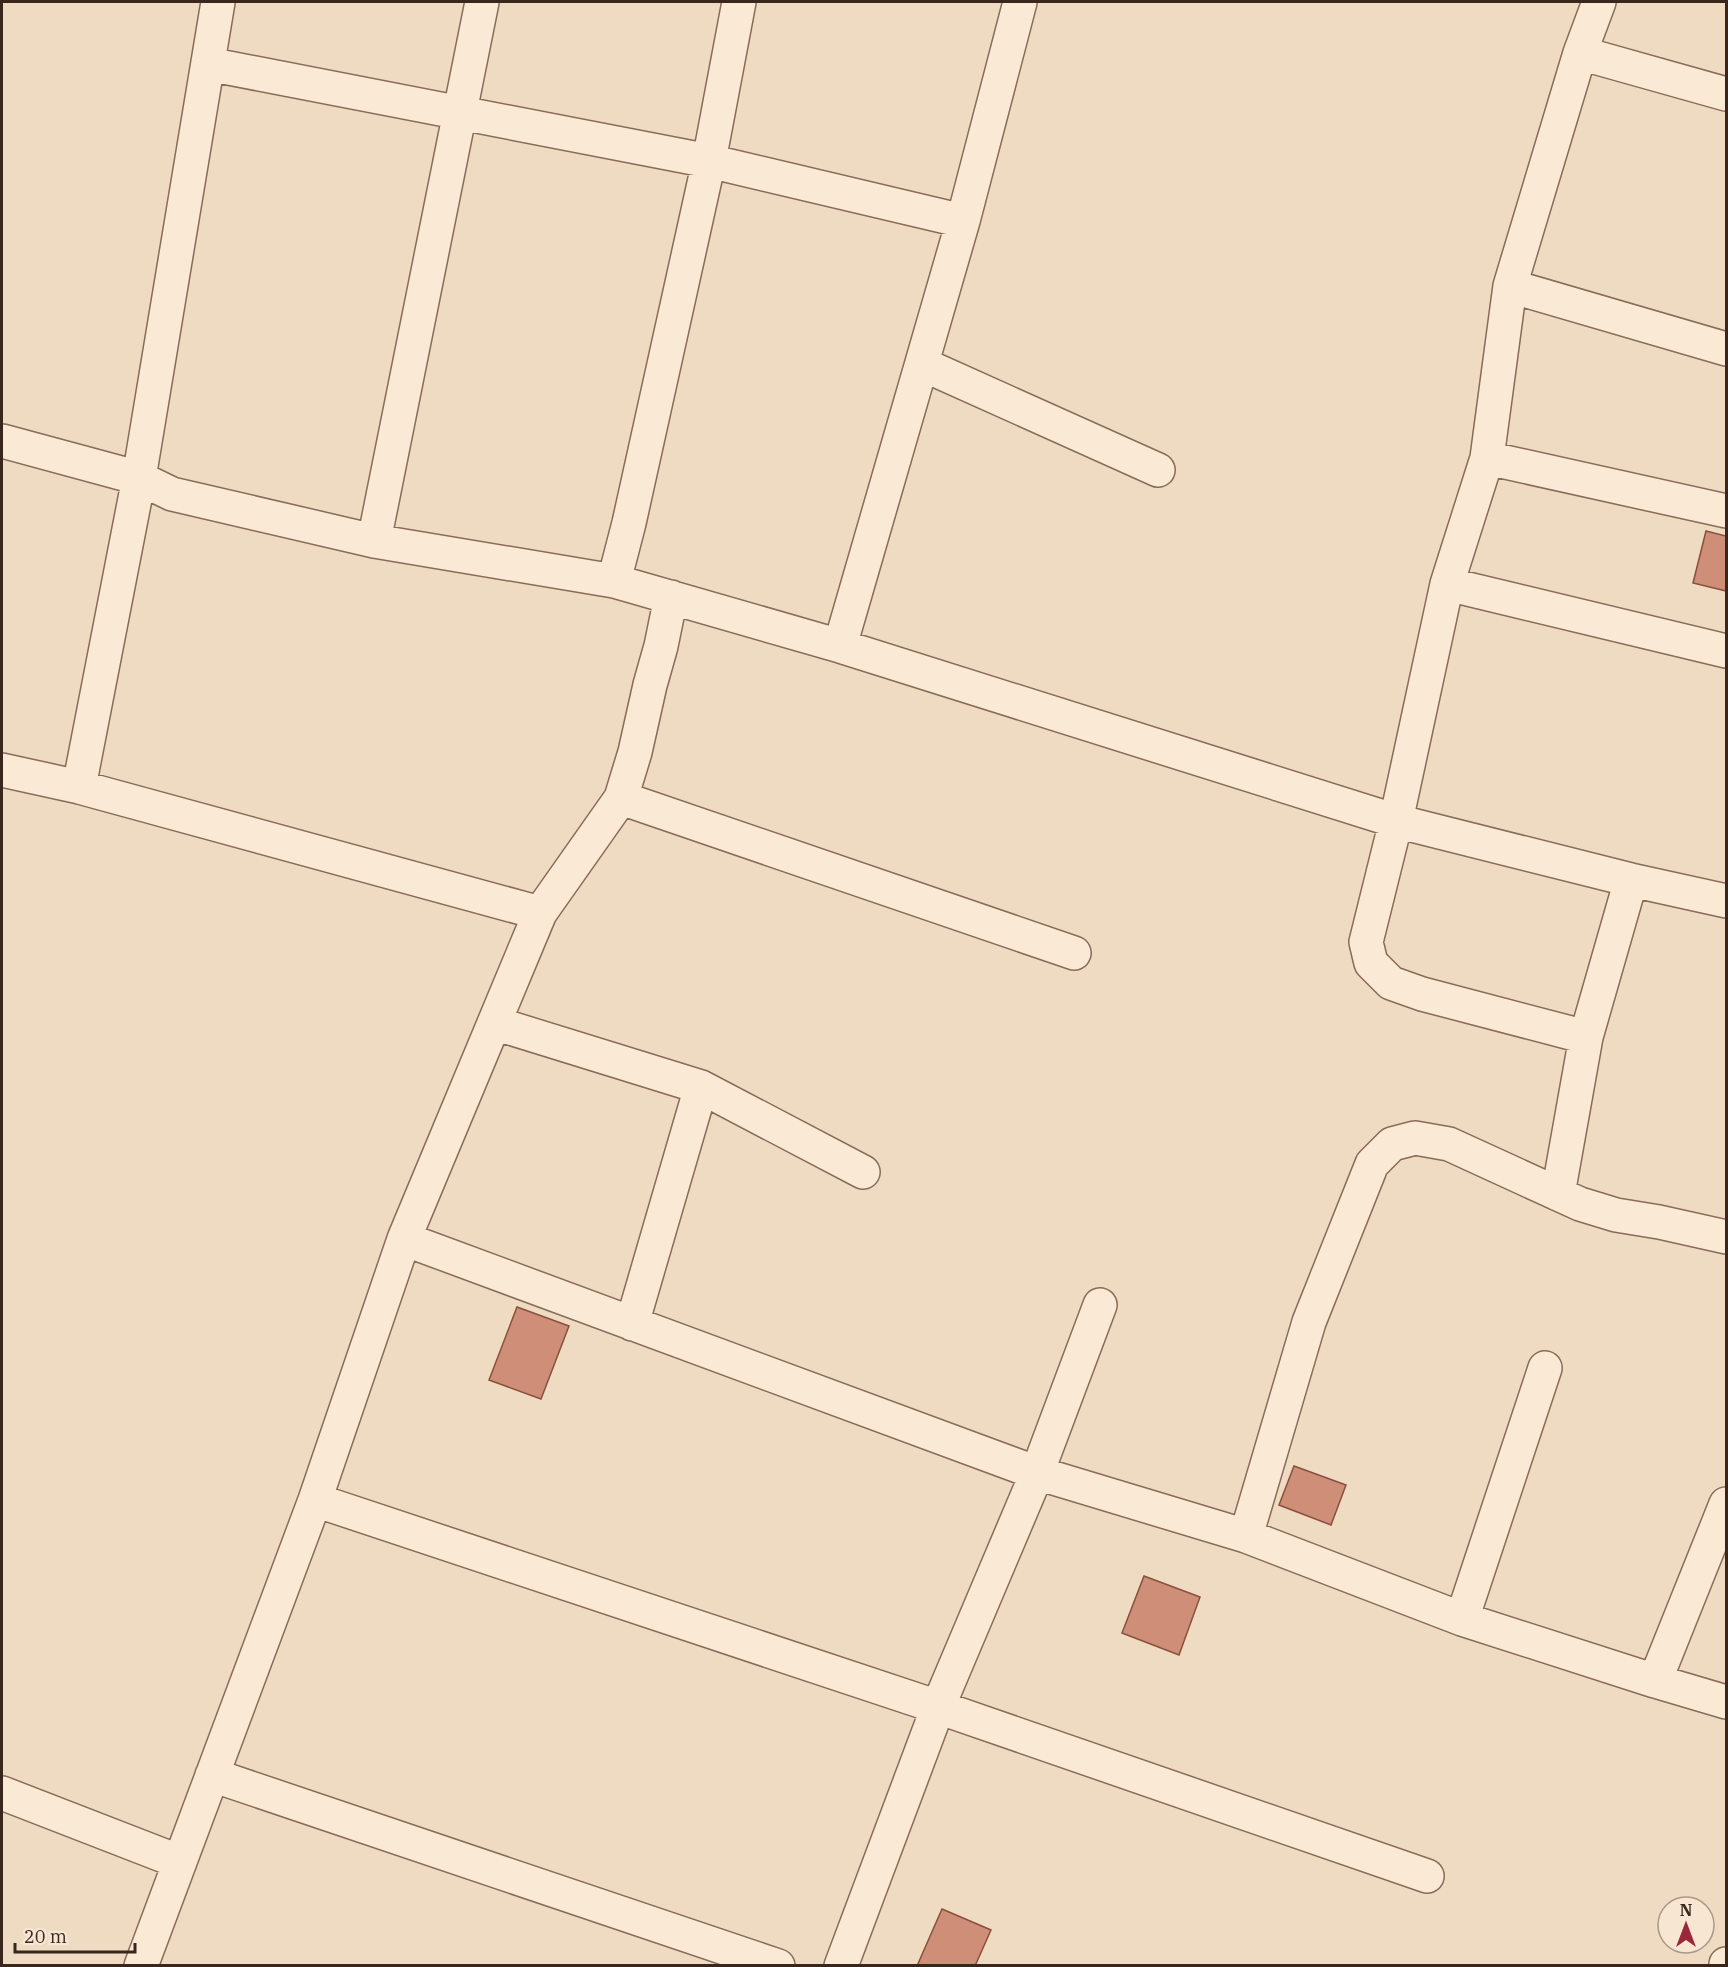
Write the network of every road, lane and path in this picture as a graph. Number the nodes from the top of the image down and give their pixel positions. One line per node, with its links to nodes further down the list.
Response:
1 (218, 2): 7 (street)
2 (482, 2): 9 (street)
3 (739, 2): 10 (street)
4 (1020, 2): 11 (street)
5 (1599, 2): 6 (street)
6 (1580, 53): 8 (street); 12 (street)
7 (208, 64): 9 (street); 18 (street)
8 (1726, 94)
9 (460, 113): 10 (street); 20 (street)
10 (709, 161): 11 (street); 21 (street)
11 (963, 221): 14 (street)
12 (1510, 286): 13 (street); 16 (street)
13 (1726, 349)
14 (922, 364): 17 (street); 24 (street)
15 (2, 441): 18 (street)
16 (1486, 458): 19 (street); 22 (street)
17 (1158, 470)
18 (139, 478): 20 (street); 27 (street)
19 (1726, 511)
20 (375, 540): 21 (street)
21 (614, 580): 23 (street)
22 (1447, 584): 25 (street); 29 (street)
23 (671, 597): 24 (street); 28 (street)
24 (840, 646): 29 (street)
25 (1726, 651)
26 (2, 770): 27 (street)
27 (79, 787): 32 (street)
28 (621, 798): 32 (street); 33 (street)
29 (1396, 821): 30 (street); 35 (street)
30 (1631, 880): 31 (street); 35 (street)
31 (1726, 901)
32 (540, 913): 34 (street)
33 (1074, 953)
34 (494, 1023): 36 (street); 40 (street)
35 (1586, 1037): 38 (street)
36 (701, 1087): 37 (street); 42 (street)
37 (863, 1172)
38 (1558, 1194): 39 (street); 47 (street)
39 (1726, 1237)
40 (404, 1239): 42 (street); 45 (street)
41 (1100, 1305): 44 (street)
42 (632, 1324): 44 (street)
43 (1545, 1368): 48 (street)
44 (1037, 1473): 47 (street); 51 (street)
45 (315, 1500): 51 (street); 52 (street)
46 (1726, 1504): 49 (street)
47 (1246, 1536): 48 (street)
48 (1462, 1619): 49 (street)
49 (1655, 1681): 50 (street)
50 (1726, 1702)
51 (938, 1707): 55 (street); 58 (street)
52 (212, 1775): 54 (street); 57 (street)
53 (2, 1793): 54 (street)
54 (180, 1862): 56 (street)
55 (1427, 1876)
56 (141, 1965)
57 (778, 1965)
58 (841, 1965)

